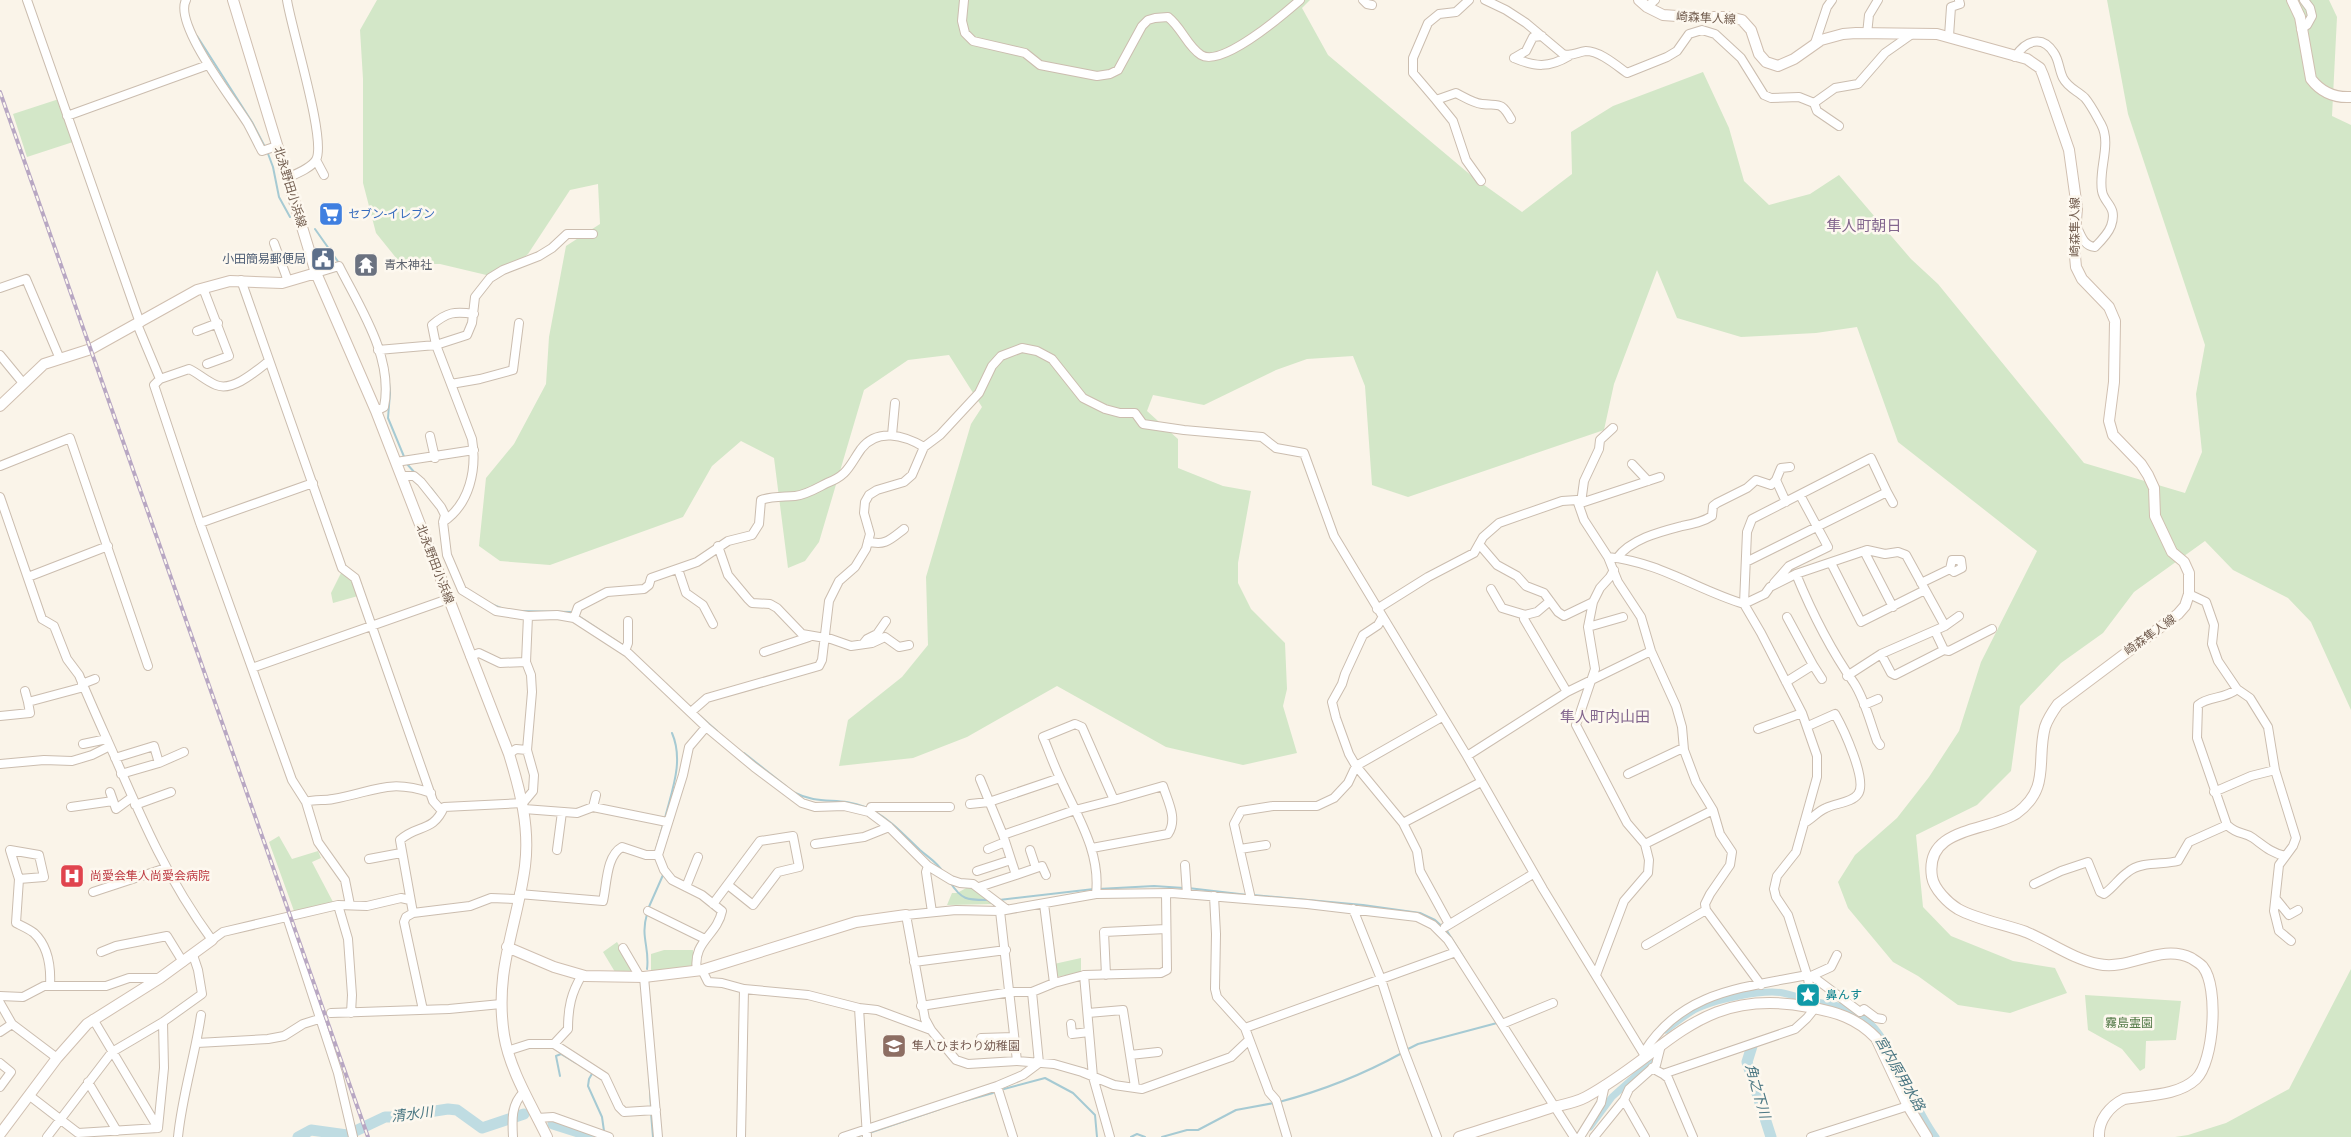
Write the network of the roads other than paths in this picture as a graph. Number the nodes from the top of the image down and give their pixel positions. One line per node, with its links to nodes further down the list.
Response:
1 (27, 0): 30 (street)
2 (186, 0): 26 (street)
3 (233, 0): 33 (main road, 北永野田小浜線)
4 (288, 0): 34 (street)
5 (964, 0): 6 (street)
6 (1300, 0)
7 (1363, 0): 17 (street)
8 (1469, 0): 28 (street)
9 (1485, 0): 21 (street)
10 (1639, 0): 16 (main road, 崎森隼人線)
11 (1832, 0): 23 (street)
12 (1878, 0): 19 (street)
13 (1959, 0): 22 (street)
14 (2292, 0): 18 (main road)
15 (2304, 0): 18 (street)
16 (1651, 4): 23 (main road, 崎森隼人線)
17 (1372, 5)
18 (2301, 30): 27 (main road)
19 (1867, 34): 20 (main road, 崎森隼人線); 23 (main road, 崎森隼人線)
20 (1912, 34): 22 (main road, 崎森隼人線); 29 (street)
21 (1542, 36): 24 (street); 24 (street)
22 (1949, 36): 25 (main road, 崎森隼人線)
23 (1815, 43)
24 (1569, 56): 29 (street)
25 (2015, 57): 38 (main road, 崎森隼人線); 38 (street)
26 (208, 65): 30 (street); 33 (street)
27 (2351, 96)
28 (1436, 100): 31 (street); 37 (street)
29 (1814, 103): 32 (street)
30 (67, 116): 49 (street)
31 (1511, 119)
32 (1839, 126)
33 (270, 148): 36 (main road, 北永野田小浜線)
34 (316, 160): 35 (street); 36 (street)
35 (324, 174)
36 (287, 178): 41 (main road, 北永野田小浜線)
37 (1481, 181)
38 (2077, 227): 107 (main road, 崎森隼人線)
39 (592, 234): 46 (street)
40 (274, 243): 43 (street)
41 (316, 273): 43 (main road); 52 (street); 62 (main road, 北永野田小浜線)
42 (241, 280): 43 (main road); 45 (main road); 55 (street)
43 (288, 282)
44 (0, 288): 54 (street)
45 (202, 288): 47 (street); 49 (main road)
46 (474, 314): 51 (street); 51 (street)
47 (218, 323): 50 (street); 56 (street)
48 (519, 323): 59 (street)
49 (139, 324): 54 (main road); 57 (street)
50 (197, 332)
51 (436, 345): 52 (street); 59 (street)
52 (381, 350): 62 (street)
53 (0, 355): 58 (street)
54 (60, 359): 58 (main road)
55 (269, 361): 57 (street); 77 (street)
56 (207, 364)
57 (160, 379): 85 (street)
58 (23, 383): 61 (main road)
59 (451, 384): 67 (street)
60 (895, 403): 64 (street)
61 (0, 406)
62 (376, 411): 69 (main road, 北永野田小浜線)
63 (1613, 428): 81 (street)
64 (892, 435): 66 (street); 91 (street)
65 (430, 436): 68 (street)
66 (924, 447): 88 (street); 113 (street)
67 (474, 450): 68 (street); 84 (street)
68 (435, 458): 69 (street)
69 (403, 461): 73 (main road, 北永野田小浜線)
70 (1632, 464): 76 (street)
71 (0, 466): 90 (street)
72 (1790, 467): 75 (street)
73 (401, 476): 84 (street); 101 (main road, 北永野田小浜線)
74 (1660, 477): 76 (street)
75 (1776, 480): 82 (street); 94 (street)
76 (1648, 481): 81 (street)
77 (313, 484): 85 (street); 123 (street)
78 (1887, 492): 79 (street); 83 (street); 86 (street)
79 (1800, 495): 82 (street); 86 (street)
80 (0, 497): 103 (street)
81 (1579, 502): 89 (street); 93 (street)
82 (1786, 502): 95 (street)
83 (1893, 503)
84 (445, 521): 97 (street)
85 (200, 523): 142 (street)
86 (1817, 527): 95 (street); 105 (street)
87 (904, 529): 88 (street)
88 (868, 541): 130 (street)
89 (1479, 544): 109 (street); 113 (street)
90 (108, 546): 103 (street); 141 (street)
91 (718, 546): 98 (street); 129 (street)
92 (1864, 551): 96 (street); 104 (street); 112 (street)
93 (1608, 557): 94 (street); 100 (street)
94 (1617, 558): 111 (street)
95 (1746, 562): 111 (street)
96 (1831, 563): 102 (street); 112 (street)
97 (450, 567): 101 (street); 115 (street)
98 (678, 569): 119 (street); 124 (street)
99 (1950, 569): 104 (street)
100 (1614, 570): 110 (street); 136 (street)
101 (438, 573): 108 (main road, 北永野田小浜線)
102 (1796, 574): 105 (street); 143 (street)
103 (28, 577): 148 (street)
104 (1923, 586): 112 (street); 126 (street)
105 (1770, 587): 111 (street)
106 (1491, 589): 114 (street)
107 (2189, 594): 149 (street); 369 (main road, 崎森隼人線)
108 (448, 599): 123 (street); 138 (main road, 北永野田小浜線)
109 (1550, 602): 110 (street); 114 (street)
110 (1593, 602): 125 (street)
111 (1744, 604): 147 (street)
112 (1893, 607)
113 (1377, 609): 120 (street)
114 (1525, 615): 151 (street)
115 (528, 616): 119 (street); 139 (street)
116 (1960, 616): 126 (street)
117 (1623, 617): 125 (street)
118 (1787, 617): 140 (street)
119 (574, 618): 134 (street)
120 (1382, 618): 158 (street); 173 (street)
121 (628, 621): 134 (street)
122 (886, 621): 131 (street)
123 (372, 624): 142 (street); 183 (street)
124 (713, 624)
125 (1588, 626): 146 (street)
126 (1945, 626): 128 (street)
127 (1992, 629): 133 (street)
128 (1934, 631): 133 (street); 137 (street)
129 (811, 636): 130 (street); 135 (street)
130 (824, 638): 131 (street); 155 (street)
131 (863, 644): 132 (street)
132 (910, 645)
133 (1944, 650): 137 (street)
134 (625, 651): 155 (street)
135 (764, 652)
136 (1652, 652): 146 (street); 165 (street)
137 (1881, 654): 143 (street)
138 (470, 656): 139 (street); 168 (main road, 北永野田小浜線)
139 (526, 662): 166 (street)
140 (1813, 664): 145 (street); 147 (street)
141 (148, 666)
142 (252, 668): 190 (street)
143 (1847, 676): 154 (street)
144 (95, 678): 148 (street)
145 (1822, 679)
146 (1591, 682): 151 (street); 209 (street)
147 (1786, 682): 156 (street)
148 (83, 685): 153 (street); 162 (street)
149 (2237, 689): 174 (street); 184 (street)
150 (25, 691): 153 (street)
151 (1567, 692): 169 (street)
152 (1878, 699): 154 (street)
153 (28, 702): 157 (street)
154 (1864, 705): 164 (street)
155 (691, 712): 160 (street)
156 (1802, 713): 159 (street); 161 (street)
157 (0, 716)
158 (1442, 716): 169 (street); 173 (street)
159 (1808, 726): 204 (street); 204 (street)
160 (706, 727): 201 (street); 202 (street)
161 (1758, 729)
162 (109, 742): 163 (street); 170 (street); 172 (street)
163 (83, 744)
164 (1880, 745)
165 (1683, 748): 176 (street); 199 (street)
166 (527, 750): 168 (street); 193 (street)
167 (184, 752): 171 (street)
168 (508, 754): 193 (main road, 北永野田小浜線)
169 (1467, 756): 179 (street)
170 (115, 758): 171 (street); 175 (street)
171 (159, 763): 175 (street)
172 (0, 764)
173 (1356, 766): 203 (street); 213 (street)
174 (2275, 770): 180 (street); 184 (street)
175 (121, 774): 189 (street)
176 (1628, 774)
177 (1060, 778): 186 (street); 191 (street); 198 (street)
178 (980, 779): 191 (street)
179 (1481, 782): 203 (street); 228 (street)
180 (2280, 785): 188 (street); 219 (street)
181 (110, 792): 187 (street)
182 (171, 792): 189 (street)
183 (431, 792): 190 (street); 197 (street)
184 (2214, 792): 205 (street)
185 (596, 795): 195 (street)
186 (1114, 800): 198 (street); 211 (street)
187 (113, 801): 189 (street); 194 (street)
188 (2292, 801)
189 (133, 802): 224 (street)
190 (306, 802): 247 (street)
191 (989, 802): 192 (street); 207 (street)
192 (970, 804)
193 (523, 806): 197 (street); 200 (street); 240 (main road, 北永野田小浜線)
194 (71, 807)
195 (593, 807): 200 (street); 202 (street)
196 (950, 807): 201 (street)
197 (442, 810): 216 (street)
198 (1075, 810): 207 (street); 211 (street)
199 (1713, 810): 209 (street); 250 (street)
200 (562, 812): 214 (street)
201 (869, 812): 206 (street)
202 (667, 822): 217 (street)
203 (1403, 823): 257 (street)
204 (1804, 823): 278 (street)
205 (2227, 825): 219 (street); 231 (street)
206 (890, 827): 208 (street); 223 (street)
207 (1004, 839): 212 (street); 221 (street)
208 (816, 844)
209 (1645, 844): 277 (street)
210 (1266, 845): 213 (street)
211 (1092, 848): 237 (street)
212 (988, 849)
213 (1240, 849): 241 (street)
214 (557, 850)
215 (1030, 850): 225 (street)
216 (402, 853): 220 (street); 243 (street)
217 (655, 855): 233 (street); 240 (street)
218 (698, 856): 233 (street)
219 (2285, 856): 242 (street)
220 (369, 859)
221 (1011, 860): 226 (street); 227 (street)
222 (1185, 865): 236 (street)
223 (928, 866): 234 (street); 253 (street)
224 (166, 868): 235 (street); 260 (street)
225 (1036, 868): 227 (street); 229 (street)
226 (977, 871)
227 (1016, 874): 234 (street)
228 (1533, 874): 257 (street); 277 (street)
229 (1046, 875)
230 (19, 879): 230 (street); 284 (street)
231 (2034, 884)
232 (728, 885): 232 (street); 244 (street)
233 (686, 887): 244 (street)
234 (979, 887): 249 (street)
235 (93, 892)
236 (1187, 893): 238 (street); 239 (street)
237 (1096, 894): 238 (street); 245 (street)
238 (1166, 894): 258 (street)
239 (1214, 896): 241 (street); 308 (street)
240 (518, 897): 254 (street); 264 (main road, 北永野田小浜線)
241 (1251, 899): 248 (street)
242 (2276, 899): 251 (street); 262 (street)
243 (410, 900): 247 (street); 254 (street)
244 (713, 904): 261 (street)
245 (1044, 904): 249 (street); 282 (street)
246 (338, 905): 247 (street); 256 (street); 297 (street)
247 (350, 906)
248 (1353, 909): 259 (street); 281 (street)
249 (1003, 910): 253 (street); 266 (street)
250 (1706, 910): 263 (street); 283 (street)
251 (2298, 910)
252 (648, 911): 261 (street)
253 (932, 912): 255 (street)
254 (412, 913): 295 (street)
255 (906, 914): 272 (street); 273 (main road)
256 (287, 917): 260 (street); 303 (street)
257 (1449, 924): 259 (street)
258 (1166, 929): 276 (street); 276 (street)
259 (1440, 930): 268 (street)
260 (212, 940): 269 (main road)
261 (705, 940): 273 (street)
262 (2291, 941)
263 (1646, 945)
264 (507, 948): 274 (main road); 291 (main road, 北永野田小浜線)
265 (623, 948): 279 (street)
266 (1006, 950): 272 (street); 286 (street)
267 (102, 952): 271 (street)
268 (1456, 952): 281 (street); 305 (street)
269 (193, 955): 271 (main road); 304 (street)
270 (1837, 955): 278 (street)
271 (183, 962): 280 (main road)
272 (914, 962): 292 (street)
273 (700, 970): 279 (main road); 285 (street)
274 (582, 975): 279 (main road); 316 (street)
275 (1084, 975): 276 (street); 282 (street); 298 (street)
276 (1106, 975)
277 (1596, 975): 321 (street)
278 (1809, 976): 283 (street); 294 (street); 300 (street)
279 (642, 977): 340 (street)
280 (160, 978): 284 (street); 302 (main road)
281 (1381, 979): 308 (street); 361 (street)
282 (1054, 983): 287 (street)
283 (1761, 985): 321 (street)
284 (50, 986): 288 (street)
285 (744, 989): 293 (street); 356 (street)
286 (1011, 992): 287 (street); 292 (street); 312 (street)
287 (1032, 992): 326 (street)
288 (0, 996)
289 (1553, 1002): 305 (street)
290 (0, 1003): 306 (street)
291 (501, 1004): 295 (street); 318 (main road, 北永野田小浜線)
292 (921, 1006): 309 (street)
293 (860, 1008): 309 (street); 346 (street)
294 (1812, 1008): 300 (main road); 317 (main road); 328 (street)
295 (424, 1010): 297 (street)
296 (332, 1013): 297 (street)
297 (351, 1013)
298 (1088, 1013): 311 (street); 322 (street)
299 (201, 1015): 315 (street)
300 (1858, 1016): 301 (street); 338 (main road)
301 (1882, 1018)
302 (93, 1019): 319 (street); 323 (main road)
303 (320, 1019): 315 (street); 347 (street)
304 (163, 1022): 319 (street); 343 (street)
305 (1502, 1022): 339 (street)
306 (12, 1024): 310 (street); 323 (street)
307 (1071, 1024): 311 (street)
308 (1245, 1028): 314 (street)
309 (931, 1030): 324 (street)
310 (0, 1032)
311 (1089, 1032): 329 (street)
312 (1014, 1037): 313 (street); 324 (street)
313 (981, 1038)
314 (1250, 1040): 334 (street); 360 (street)
315 (197, 1043): 351 (street)
316 (554, 1044): 318 (street); 340 (street)
317 (1661, 1046): 321 (main road); 327 (street)
318 (507, 1051): 335 (main road, 北永野田小浜線)
319 (112, 1052): 330 (street); 343 (street)
320 (1158, 1052): 322 (street)
321 (1644, 1054): 331 (main road)
322 (1130, 1055): 334 (street)
323 (57, 1058): 336 (main road)
324 (1017, 1061): 326 (street)
325 (0, 1063): 333 (street)
326 (1040, 1063): 329 (street); 332 (street)
327 (1652, 1068): 328 (street); 337 (street)
328 (1663, 1074): 366 (street)
329 (1093, 1077): 334 (street); 359 (street)
330 (88, 1082): 342 (street); 345 (street)
331 (1605, 1085): 339 (main road); 348 (street)
332 (997, 1086): 346 (street); 358 (street)
333 (0, 1087)
334 (1134, 1087)
335 (524, 1092): 341 (main road, 北永野田小浜線); 352 (street)
336 (30, 1096): 342 (street); 344 (main road)
337 (1624, 1100): 364 (street); 365 (street)
338 (1908, 1106): 367 (street); 368 (main road)
339 (1554, 1107): 362 (main road); 363 (street)
340 (656, 1110): 355 (street)
341 (537, 1118): 353 (main road, 北永野田小浜線); 354 (street)
342 (60, 1120): 349 (street); 350 (street)
343 (158, 1128): 345 (street)
344 (1, 1129)
345 (117, 1131): 349 (street)
346 (866, 1133): 357 (street)
347 (353, 1134)
348 (1581, 1134)
349 (78, 1135)
350 (46, 1137)
351 (178, 1137)
352 (512, 1137)
353 (547, 1137)
354 (609, 1137)
355 (658, 1137)
356 (742, 1137)
357 (843, 1137)
358 (1013, 1137)
359 (1110, 1137)
360 (1287, 1137)
361 (1437, 1137)
362 (1459, 1137)
363 (1574, 1137)
364 (1594, 1137)
365 (1645, 1137)
366 (1693, 1137)
367 (1811, 1137)
368 (1927, 1137)
369 (2099, 1137)

